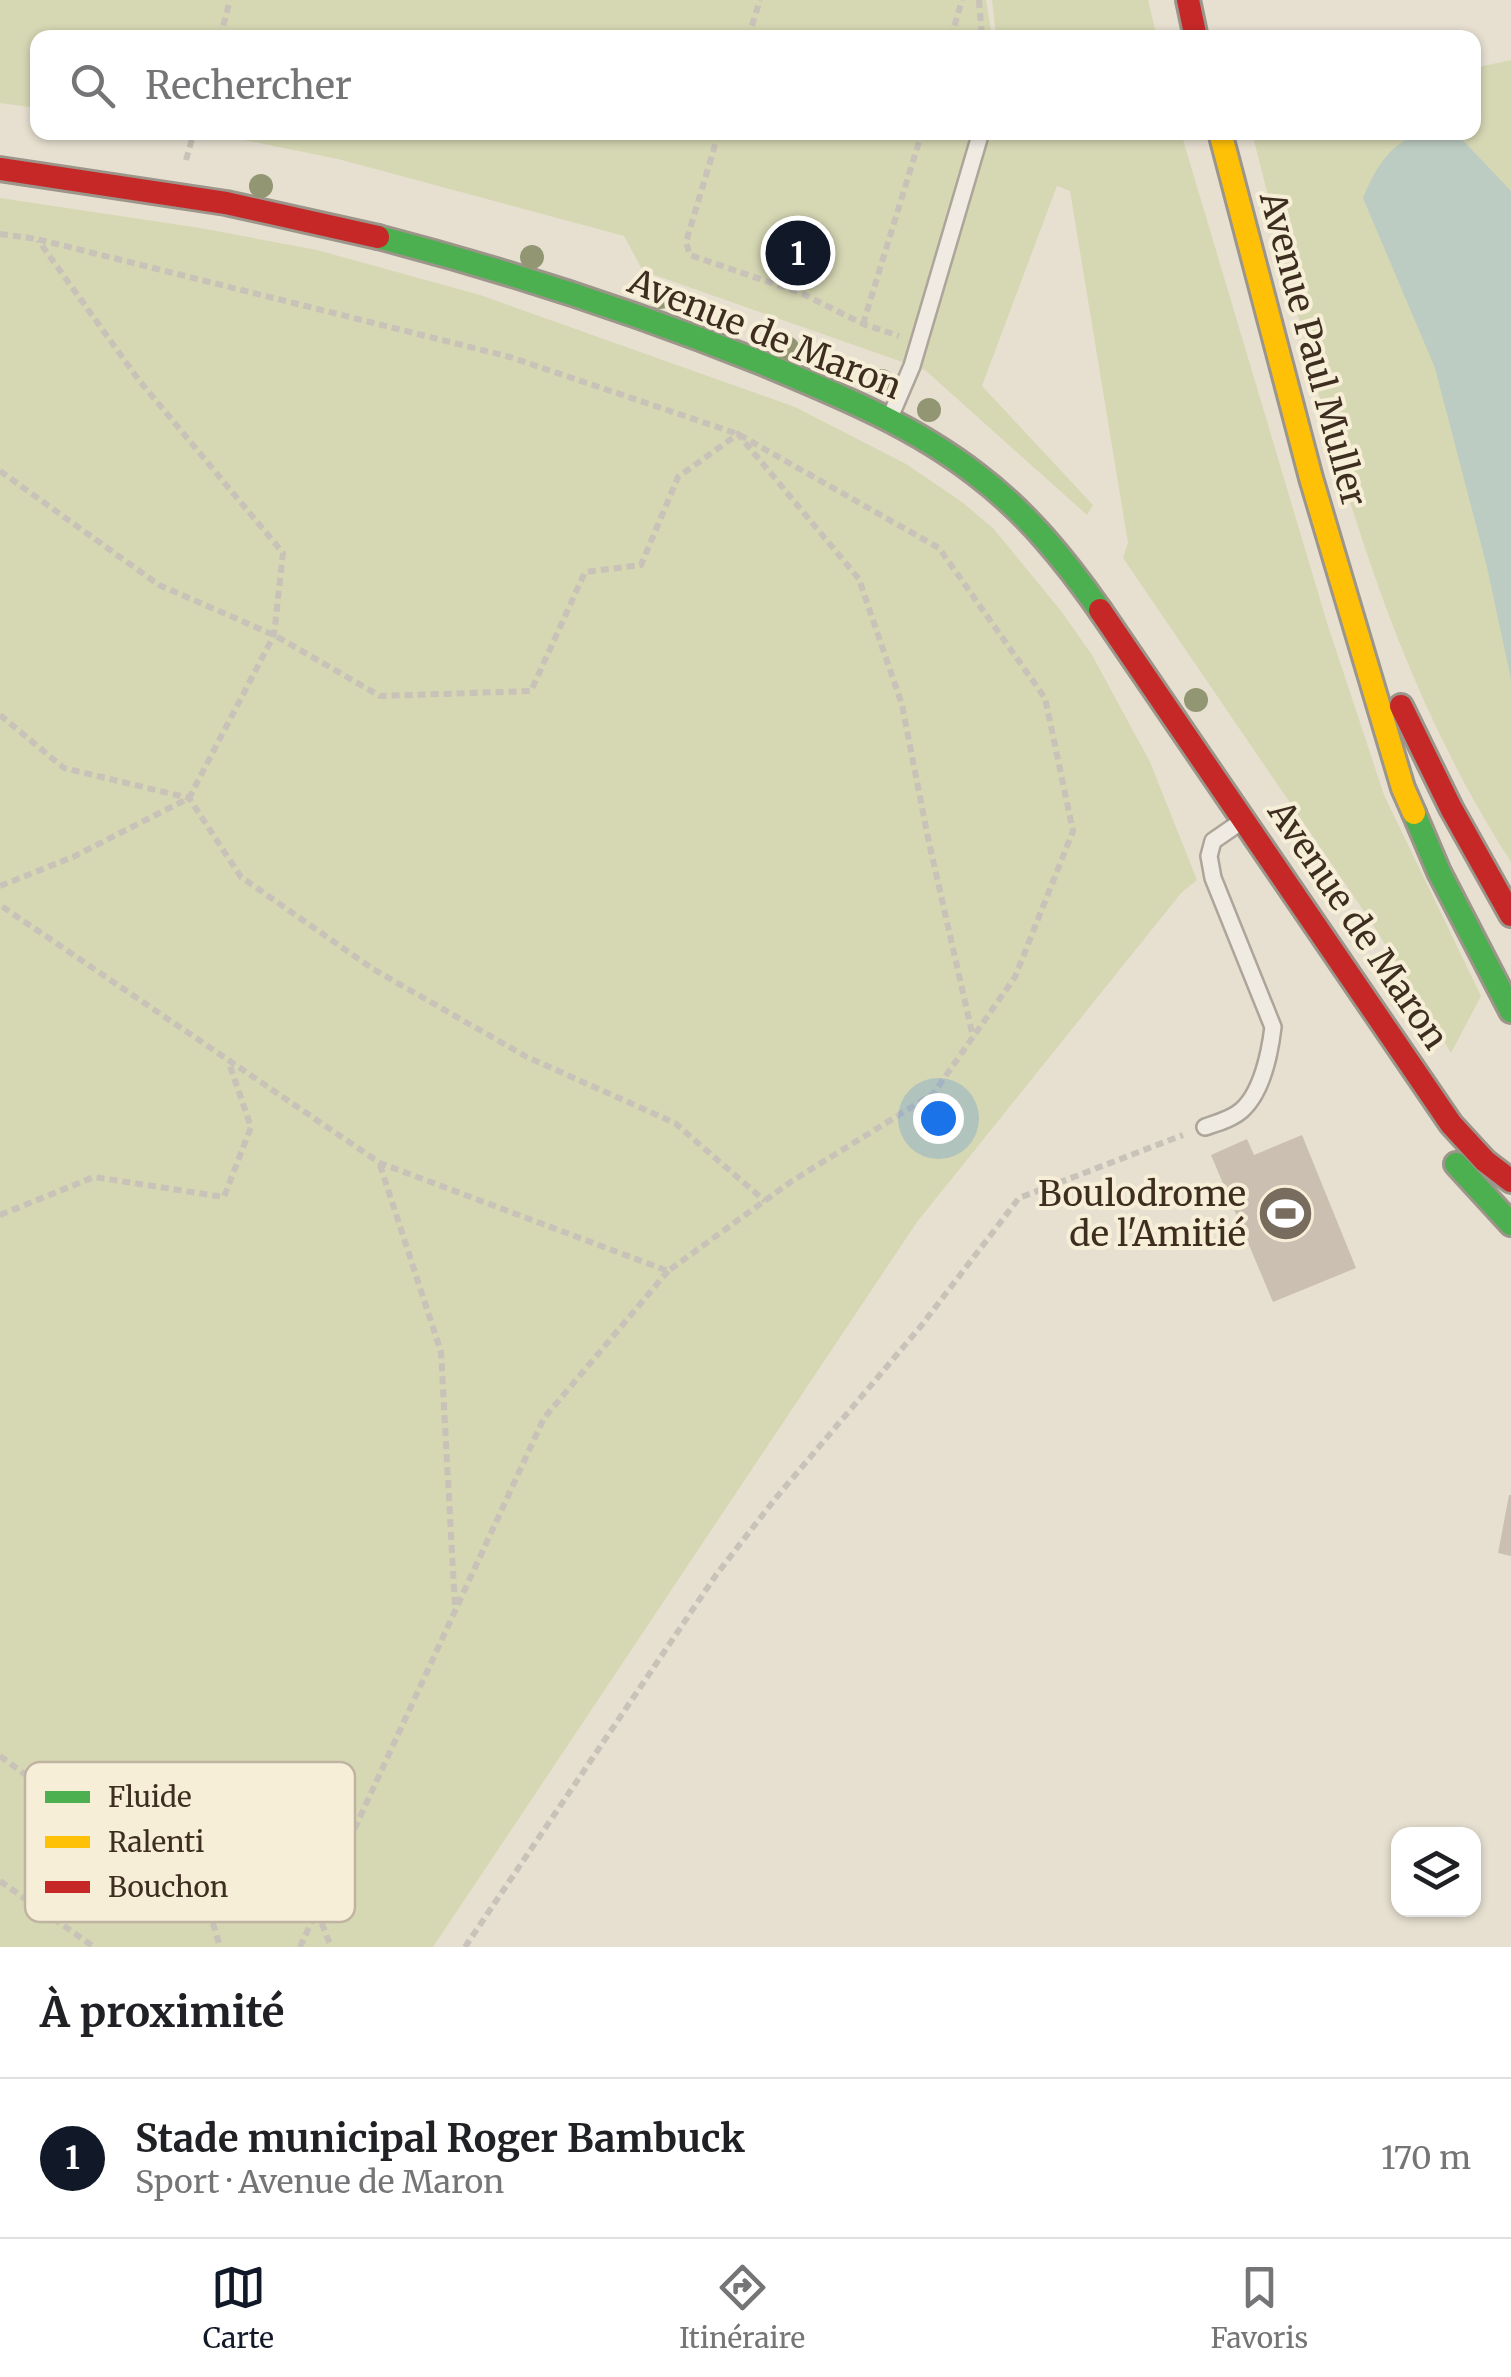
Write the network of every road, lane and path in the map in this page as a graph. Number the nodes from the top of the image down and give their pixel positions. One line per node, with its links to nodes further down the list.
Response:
1 (230, 0): 5 (path)
2 (760, 0): 6 (path)
3 (962, 0): 7 (path)
4 (978, 0): 8 (path)
5 (222, 30)
6 (751, 30)
7 (953, 30)
8 (981, 30)
9 (717, 140): 18 (path)
10 (920, 140): 18 (path)
11 (980, 140): 19 (lane)
12 (1222, 140): 23 (street, Avenue Paul Muller)
13 (169, 156): 14 (path)
14 (206, 162)
15 (0, 168): 20 (street, Avenue de Maron)
16 (0, 234): 17 (path)
17 (37, 239): 21 (path); 24 (path)
18 (863, 324): 19 (path)
19 (919, 343): 20 (lane)
20 (890, 419): 27 (street, Avenue de Maron)
21 (738, 434): 24 (path); 32 (path); 32 (path)
22 (0, 471): 24 (path)
23 (1341, 583): 30 (street, Avenue Paul Muller); 31 (street, Avenue Paul Muller)
24 (274, 635): 26 (path)
25 (0, 714): 26 (path)
26 (189, 798): 28 (path); 38 (path)
27 (1245, 819): 34 (lane); 37 (street, Avenue de Maron)
28 (0, 886)
29 (0, 904): 33 (path)
30 (1511, 915)
31 (1511, 1012)
32 (973, 1037): 38 (path)
33 (229, 1062): 36 (path); 39 (path)
34 (1204, 1127): 56 (path)
35 (1435, 1140): 40 (street)
36 (380, 1164): 41 (path); 42 (path)
37 (1511, 1181)
38 (765, 1201): 41 (path)
39 (0, 1216)
40 (1511, 1224)
41 (668, 1271): 42 (path)
42 (455, 1608): 45 (path)
43 (0, 1756): 44 (path)
44 (25, 1774)
45 (355, 1825)
46 (0, 1881): 47 (path)
47 (25, 1899)
48 (58, 1922): 52 (path)
49 (213, 1922): 53 (path)
50 (311, 1922): 54 (path)
51 (321, 1922): 55 (path)
52 (94, 1947)
53 (220, 1947)
54 (300, 1947)
55 (331, 1947)
56 (465, 1947)

